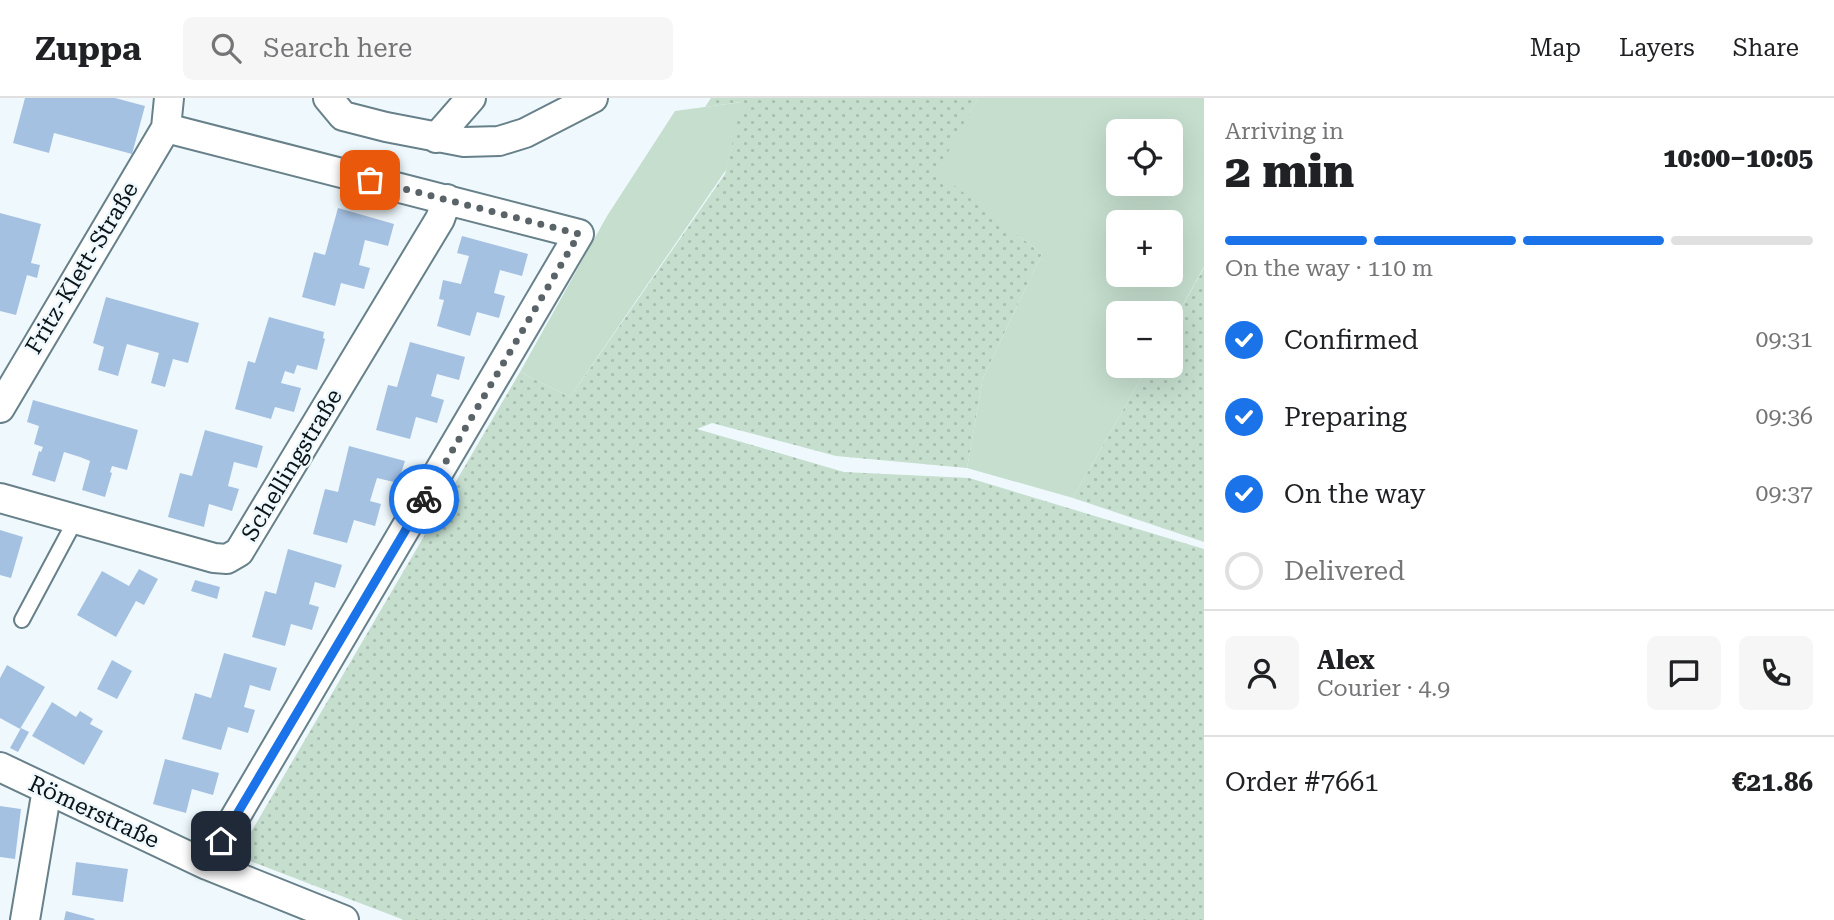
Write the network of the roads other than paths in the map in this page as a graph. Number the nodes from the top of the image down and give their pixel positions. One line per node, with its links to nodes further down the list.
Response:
1 (169, 98): 5 (street)
2 (328, 98): 6 (street)
3 (583, 101): 6 (street)
4 (463, 103): 6 (street)
5 (166, 128): 7 (street); 8 (street, Fritz-Klett-Straße)
6 (436, 138)
7 (447, 199): 11 (street, Schellingstraße); 15 (street)
8 (9, 373): 9 (street, Fritz-Klett-Straße)
9 (0, 408)
10 (0, 498): 11 (street, Schellingstraße)
11 (76, 519): 12 (lane)
12 (22, 620)
13 (0, 767): 14 (street, Römerstraße)
14 (47, 789): 15 (street, Römerstraße); 16 (street)
15 (207, 865): 17 (street, Römerstraße)
16 (25, 920)
17 (344, 920)

